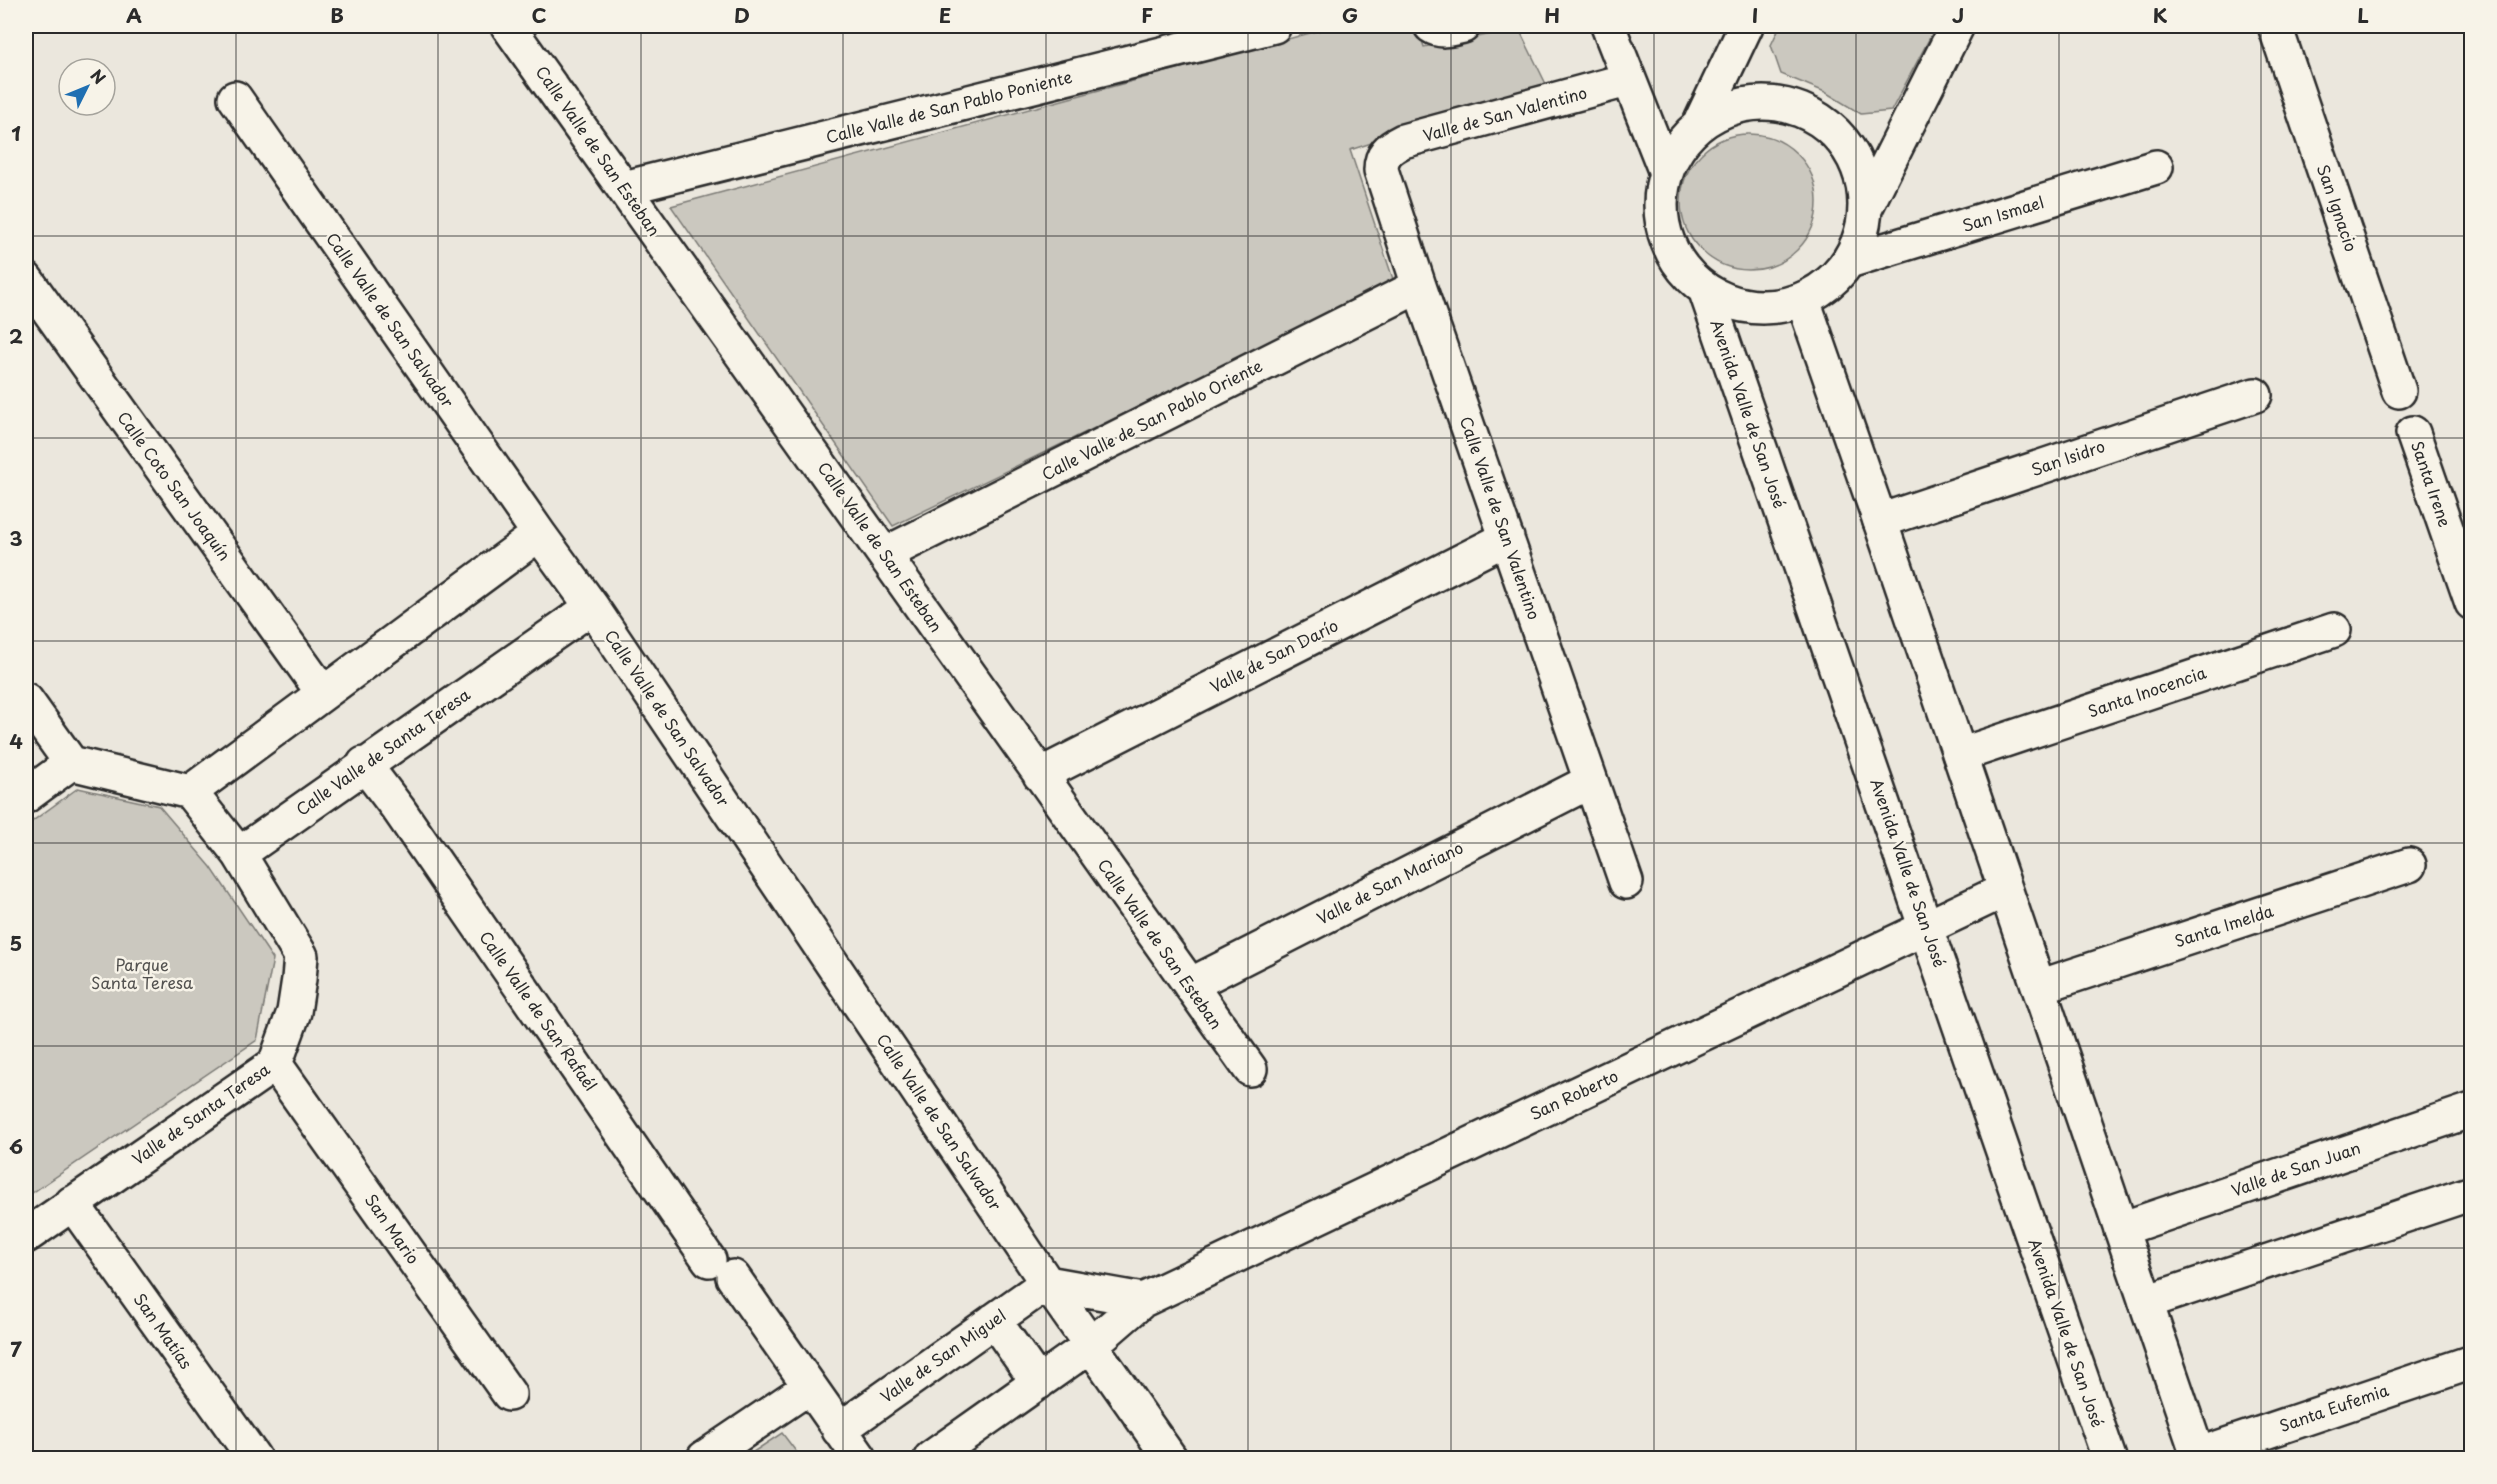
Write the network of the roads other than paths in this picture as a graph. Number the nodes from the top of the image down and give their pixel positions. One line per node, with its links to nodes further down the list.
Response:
1 (508, 26): 15 (street, Calle Valle de San Esteban)
2 (1274, 26): 15 (street, Calle Valle de San Pablo Poniente)
3 (1431, 26): 4 (street)
4 (1463, 26)
5 (1608, 26): 9 (street)
6 (1746, 26): 11 (street)
7 (1957, 26): 16 (street)
8 (2275, 26): 22 (street, San Ignacio)
9 (1628, 80): 12 (street, Valle de San Valentino); 14 (street)
10 (235, 98): 26 (street, Calle Valle de San Salvador)
11 (1701, 122): 14 (street); 16 (street)
12 (1385, 153): 19 (street, Calle Valle de San Valentino)
13 (2156, 167): 17 (street, San Ismael)
14 (1665, 170): 20 (street)
15 (624, 188): 28 (street, Calle Valle de San Esteban)
16 (1866, 207): 17 (street)
17 (1850, 261): 21 (street)
18 (26, 279): 32 (street, Calle Coto San Joaquín)
19 (1419, 286): 27 (street, Calle Valle de San Valentino); 28 (street, Calle Valle de San Pablo Oriente)
20 (1705, 289): 21 (street); 45 (street, Avenida Valle de San José)
21 (1803, 300): 25 (street)
22 (2399, 391)
23 (2255, 395): 25 (street, San Isidro)
24 (2413, 432): 29 (street, Santa Irene)
25 (1881, 521): 34 (street)
26 (539, 534): 30 (street, Calle Valle de San Salvador); 32 (street)
27 (1507, 538): 37 (street, Valle de San Darío); 38 (street, Calle Valle de San Valentino)
28 (885, 554): 37 (street, Calle Valle de San Esteban)
29 (2472, 603)
30 (592, 607): 36 (street, Calle Valle de Santa Teresa); 55 (street, Calle Valle de San Salvador)
31 (2334, 630): 34 (street, Santa Inocencia)
32 (323, 693): 39 (street)
33 (26, 700): 35 (street)
34 (1960, 755): 44 (street)
35 (72, 763): 39 (street); 40 (street)
36 (364, 764): 41 (street, Calle Valle de Santa Teresa); 62 (street, Calle Valle de San Rafaél)
37 (1040, 775): 46 (street, Calle Valle de San Esteban)
38 (1591, 782): 43 (street, Calle Valle de San Valentino); 46 (street, Valle de San Mariano)
39 (190, 792): 41 (street)
40 (26, 796)
41 (239, 854): 48 (street, Valle de Santa Teresa)
42 (2409, 865): 47 (street, Santa Imelda)
43 (1626, 882)
44 (2005, 890): 45 (street, San Roberto); 47 (street)
45 (1927, 928): 56 (street, San Roberto); 71 (street, Avenida Valle de San José)
46 (1190, 985): 49 (street, Calle Valle de San Esteban)
47 (2039, 987): 53 (street)
48 (275, 1064): 52 (street, Valle de Santa Teresa); 63 (street, San Mario)
49 (1250, 1069)
50 (2472, 1110): 53 (street, Valle de San Juan)
51 (2472, 1193): 57 (street)
52 (72, 1203): 54 (street, Valle de Santa Teresa); 66 (street, San Matías)
53 (2121, 1229): 57 (street)
54 (26, 1236)
55 (1047, 1283): 56 (street); 58 (street, Valle de San Miguel); 59 (street, Calle Valle de San Salvador)
56 (1143, 1299): 59 (street, San Roberto)
57 (2146, 1302): 65 (street)
58 (994, 1320): 61 (street); 64 (street, Valle de San Miguel)
59 (1091, 1345): 61 (street); 70 (street, Calle Valle de San Salvador)
60 (2472, 1362): 65 (street, Santa Eufemia)
61 (1038, 1383): 69 (street)
62 (809, 1387): 64 (street); 67 (street)
63 (509, 1394)
64 (840, 1430): 68 (street)
65 (2198, 1457)
66 (254, 1458)
67 (704, 1458)
68 (860, 1458)
69 (931, 1458)
70 (1170, 1458)
71 (2109, 1458)

